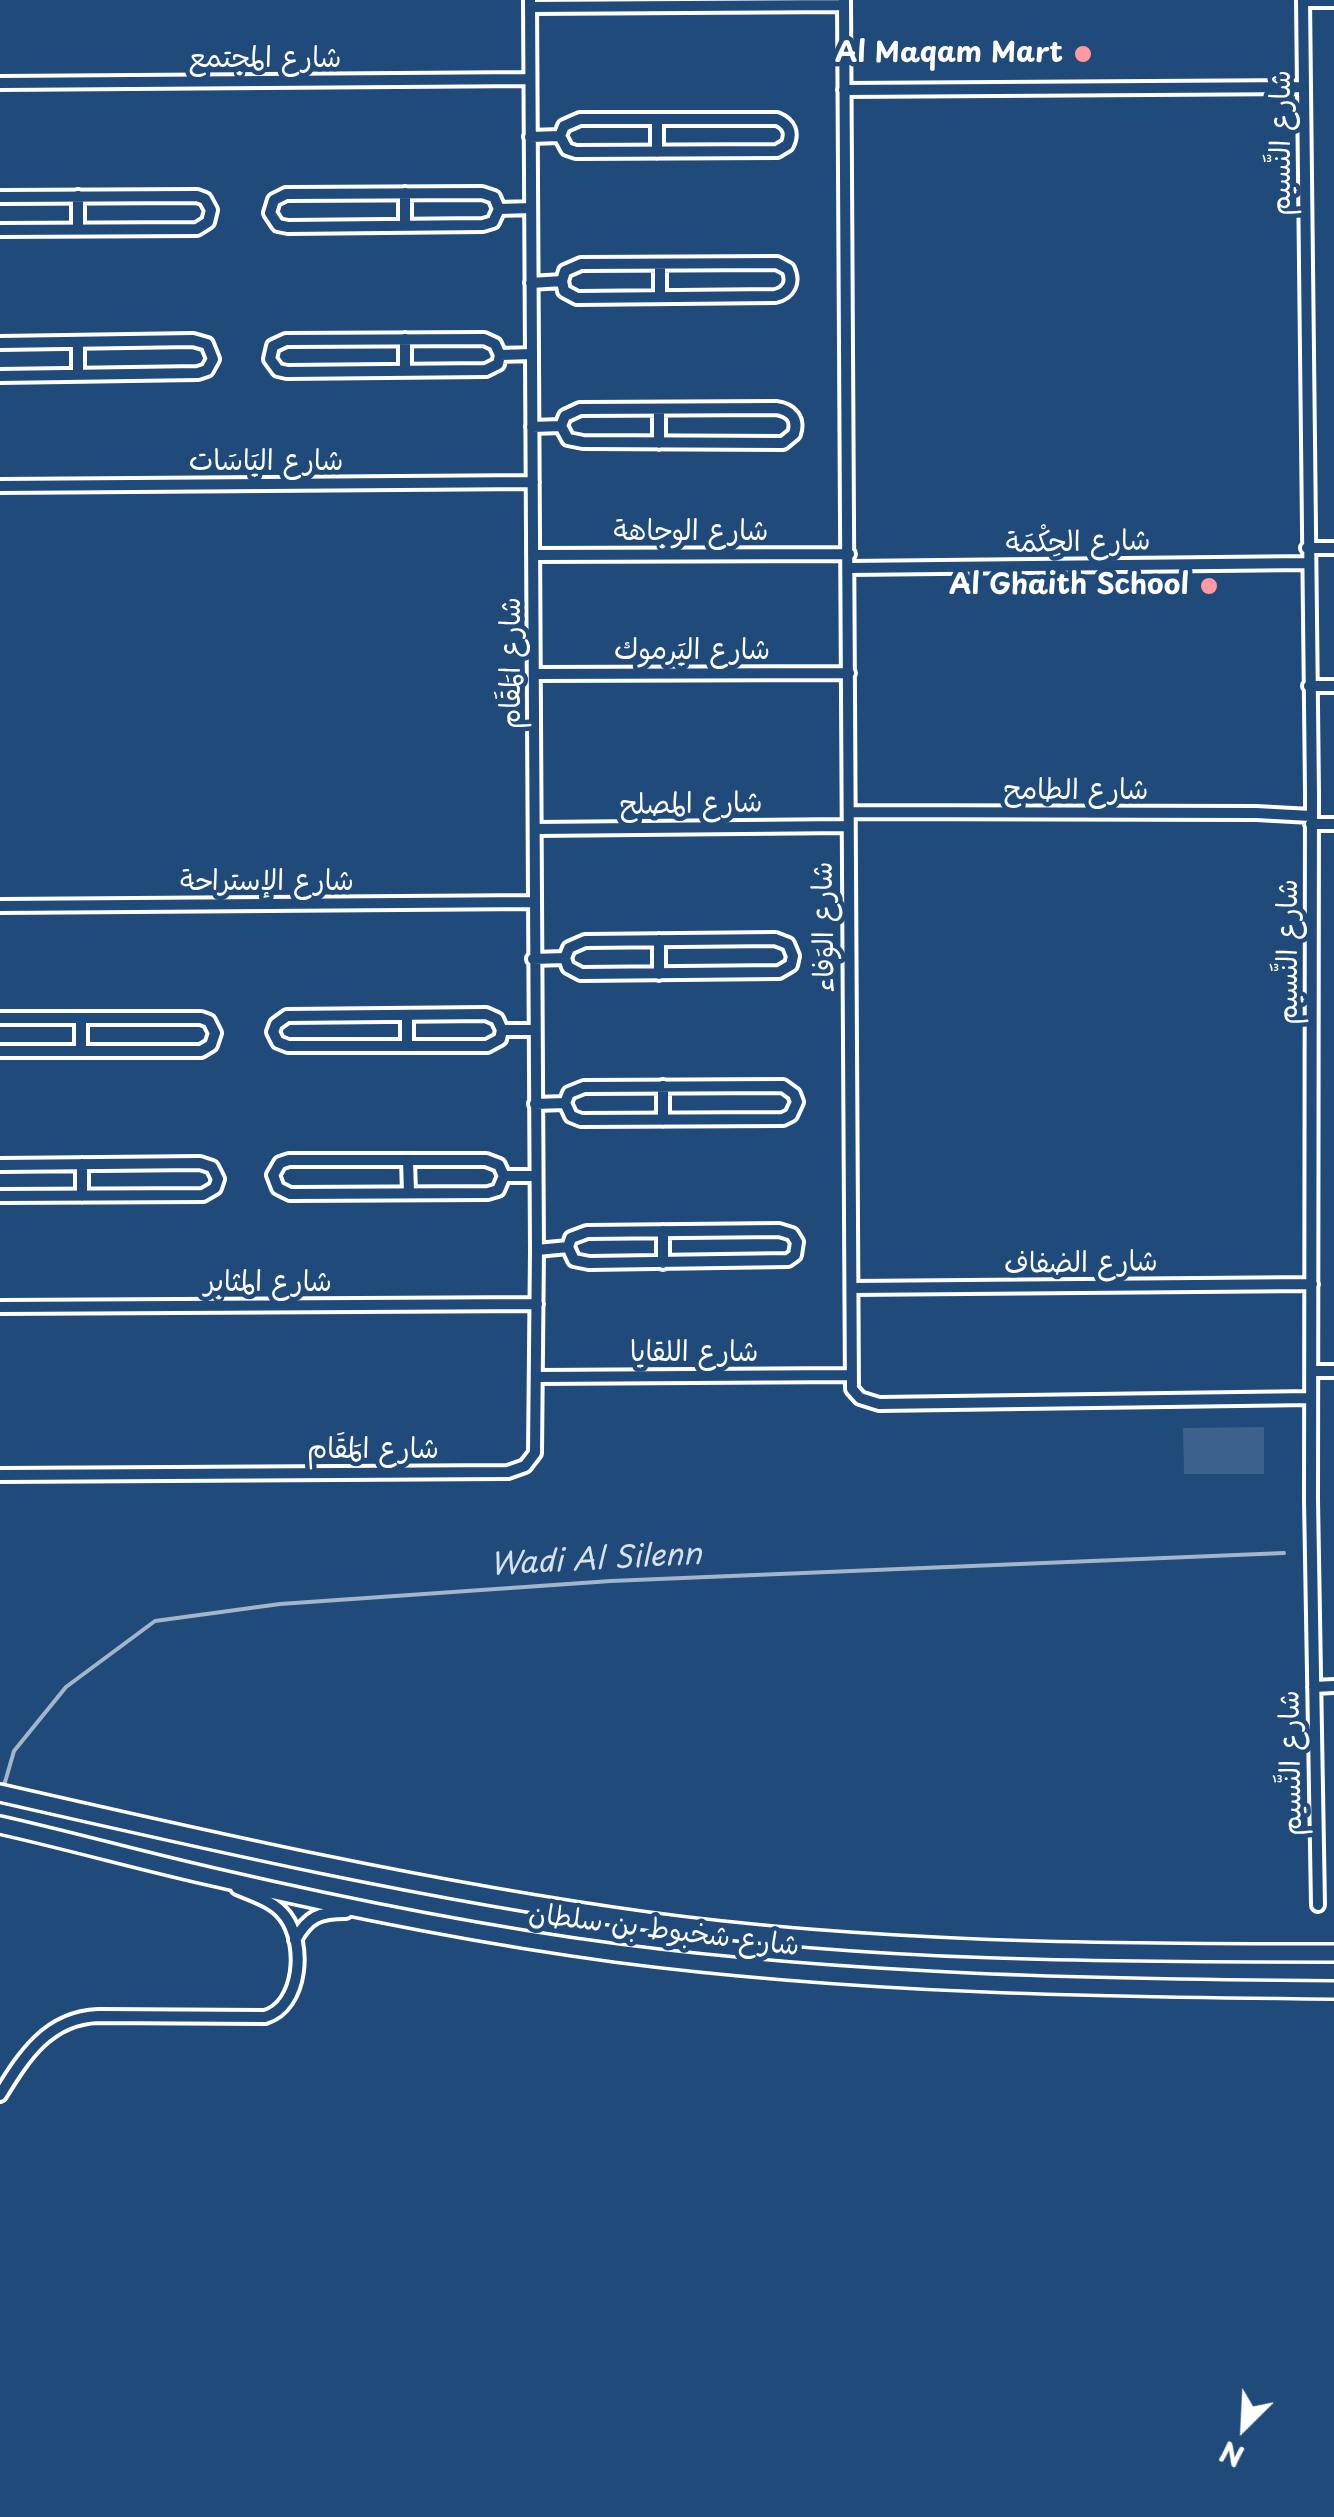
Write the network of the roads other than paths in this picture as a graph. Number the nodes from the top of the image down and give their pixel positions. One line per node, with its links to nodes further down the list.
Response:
1 (1303, 0): 2 (street); 7 (street, شارع النَّسيم)
2 (1334, 1)
3 (844, 2): 4 (street); 8 (street, شارع الوَفاء)
4 (530, 4): 5 (street, شارع المَقَام)
5 (530, 79): 6 (street, شارع المجتمع); 11 (street, شارع المَقَام)
6 (0, 84)
7 (1304, 87): 8 (street); 39 (street, شارع النَّسيم)
8 (844, 90): 41 (street, شارع الوَفاء)
9 (657, 119): 10 (street); 12 (street); 12 (street)
10 (560, 136): 11 (street); 12 (street)
11 (530, 137): 17 (street, شارع المَقَام)
12 (657, 152)
13 (404, 193): 16 (street); 18 (street); 18 (street)
14 (78, 196): 15 (street); 20 (street); 20 (street)
15 (0, 197)
16 (499, 208): 17 (street); 18 (street)
17 (531, 208): 23 (street, شارع المَقَام)
18 (405, 226)
19 (0, 230): 20 (street)
20 (78, 230)
21 (660, 264): 22 (street); 24 (street); 24 (street)
22 (562, 281): 23 (street); 24 (street)
23 (531, 283): 28 (street, شارع المَقَام)
24 (660, 297)
25 (405, 340): 29 (street); 30 (street); 30 (street)
26 (78, 342): 27 (street); 31 (street); 31 (street)
27 (0, 343)
28 (532, 354): 29 (street); 35 (street, شارع المَقَام)
29 (500, 355): 30 (street)
30 (405, 371)
31 (78, 375): 32 (street)
32 (0, 376)
33 (659, 408): 34 (street); 36 (street); 36 (street)
34 (561, 426): 35 (street); 36 (street)
35 (532, 427): 37 (street, شارع المَقَام)
36 (659, 443)
37 (532, 482): 38 (street, شارع اليَاسَات); 42 (street, شارع المَقَام)
38 (0, 486)
39 (1307, 548): 40 (street); 43 (street, شارع النَّسيم)
40 (1334, 548)
41 (849, 554): 42 (street, شارع الوجاهة); 44 (street, شارع الوَفاء)
42 (533, 556): 46 (street, شارع المَقَام)
43 (1308, 563): 44 (street, شارع الحِكْمَة); 47 (street, شارع النَّسيم)
44 (849, 568): 45 (street, شارع الوَفاء)
45 (849, 673): 46 (street, شارع اليَرموك); 50 (street, شارع الوَفاء)
46 (534, 674): 52 (street, شارع المَقَام)
47 (1309, 686): 48 (street); 49 (street, شارع النَّسيم)
48 (1334, 686)
49 (1311, 816): 50 (street, شارع الطامح); 51 (street, شارع الطامح); 83 (street, شارع النَّسيم)
50 (848, 819): 52 (street, شارع المصلح); 84 (street, شارع الوَفاء)
51 (1334, 824)
52 (535, 829): 53 (street, شارع المَقَام)
53 (534, 902): 54 (street, شارع الإستراحة); 57 (street, شارع المَقَام)
54 (0, 906)
55 (659, 940): 56 (street); 58 (street); 58 (street)
56 (565, 958): 57 (street); 58 (street)
57 (534, 959): 63 (street, شارع المَقَام)
58 (659, 974)
59 (407, 1015): 62 (street); 64 (street); 64 (street)
60 (0, 1018): 61 (street)
61 (81, 1018): 66 (street); 66 (street)
62 (502, 1030): 63 (street); 64 (street)
63 (534, 1030): 69 (street, شارع المَقَام)
64 (407, 1046)
65 (0, 1051): 66 (street)
66 (81, 1051)
67 (663, 1086): 68 (street); 70 (street); 70 (street)
68 (564, 1103): 69 (street); 70 (street)
69 (535, 1104): 75 (street, شارع المَقَام)
70 (663, 1120)
71 (408, 1160): 74 (street); 76 (street); 76 (street)
72 (82, 1164): 73 (street); 78 (street); 78 (street)
73 (0, 1165)
74 (504, 1176): 75 (street); 76 (street)
75 (536, 1176): 81 (street, شارع المَقَام)
76 (409, 1193)
77 (0, 1196): 78 (street)
78 (82, 1196)
79 (662, 1231): 80 (street); 82 (street); 82 (street)
80 (568, 1248): 81 (street); 82 (street)
81 (537, 1250): 85 (street, شارع المَقَام)
82 (662, 1263)
83 (1312, 1284): 84 (street, شارع الضفاف); 87 (street, شارع النَّسيم)
84 (852, 1288): 89 (street, شارع الوَفاء)
85 (537, 1304): 86 (street, شارع المثابر); 90 (street, شارع المَقَام)
86 (0, 1308)
87 (1312, 1371): 88 (street); 91 (street, شارع النَّسيم)
88 (1334, 1371)
89 (850, 1374): 90 (street, شارع اللقايا); 91 (street)
90 (538, 1377): 92 (street, شارع المَقَام)
91 (1312, 1398): 93 (street, شارع النَّسيم)
92 (0, 1476)
93 (1314, 1686): 94 (street); 98 (street, شارع النَّسيم)
94 (1334, 1686)
95 (0, 1793): 101 (main road, شارع شخبوط بن سلطان)
96 (0, 1825): 97 (main road, شارع شخبوط بن سلطان)
97 (214, 1878): 99 (main road, شارع شخبوط بن سلطان); 100 (street)
98 (1318, 1904)
99 (376, 1912): 100 (street); 102 (main road, شارع شخبوط بن سلطان)
100 (295, 1940): 103 (street)
101 (1334, 1952)
102 (1334, 1990)
103 (0, 2095)

